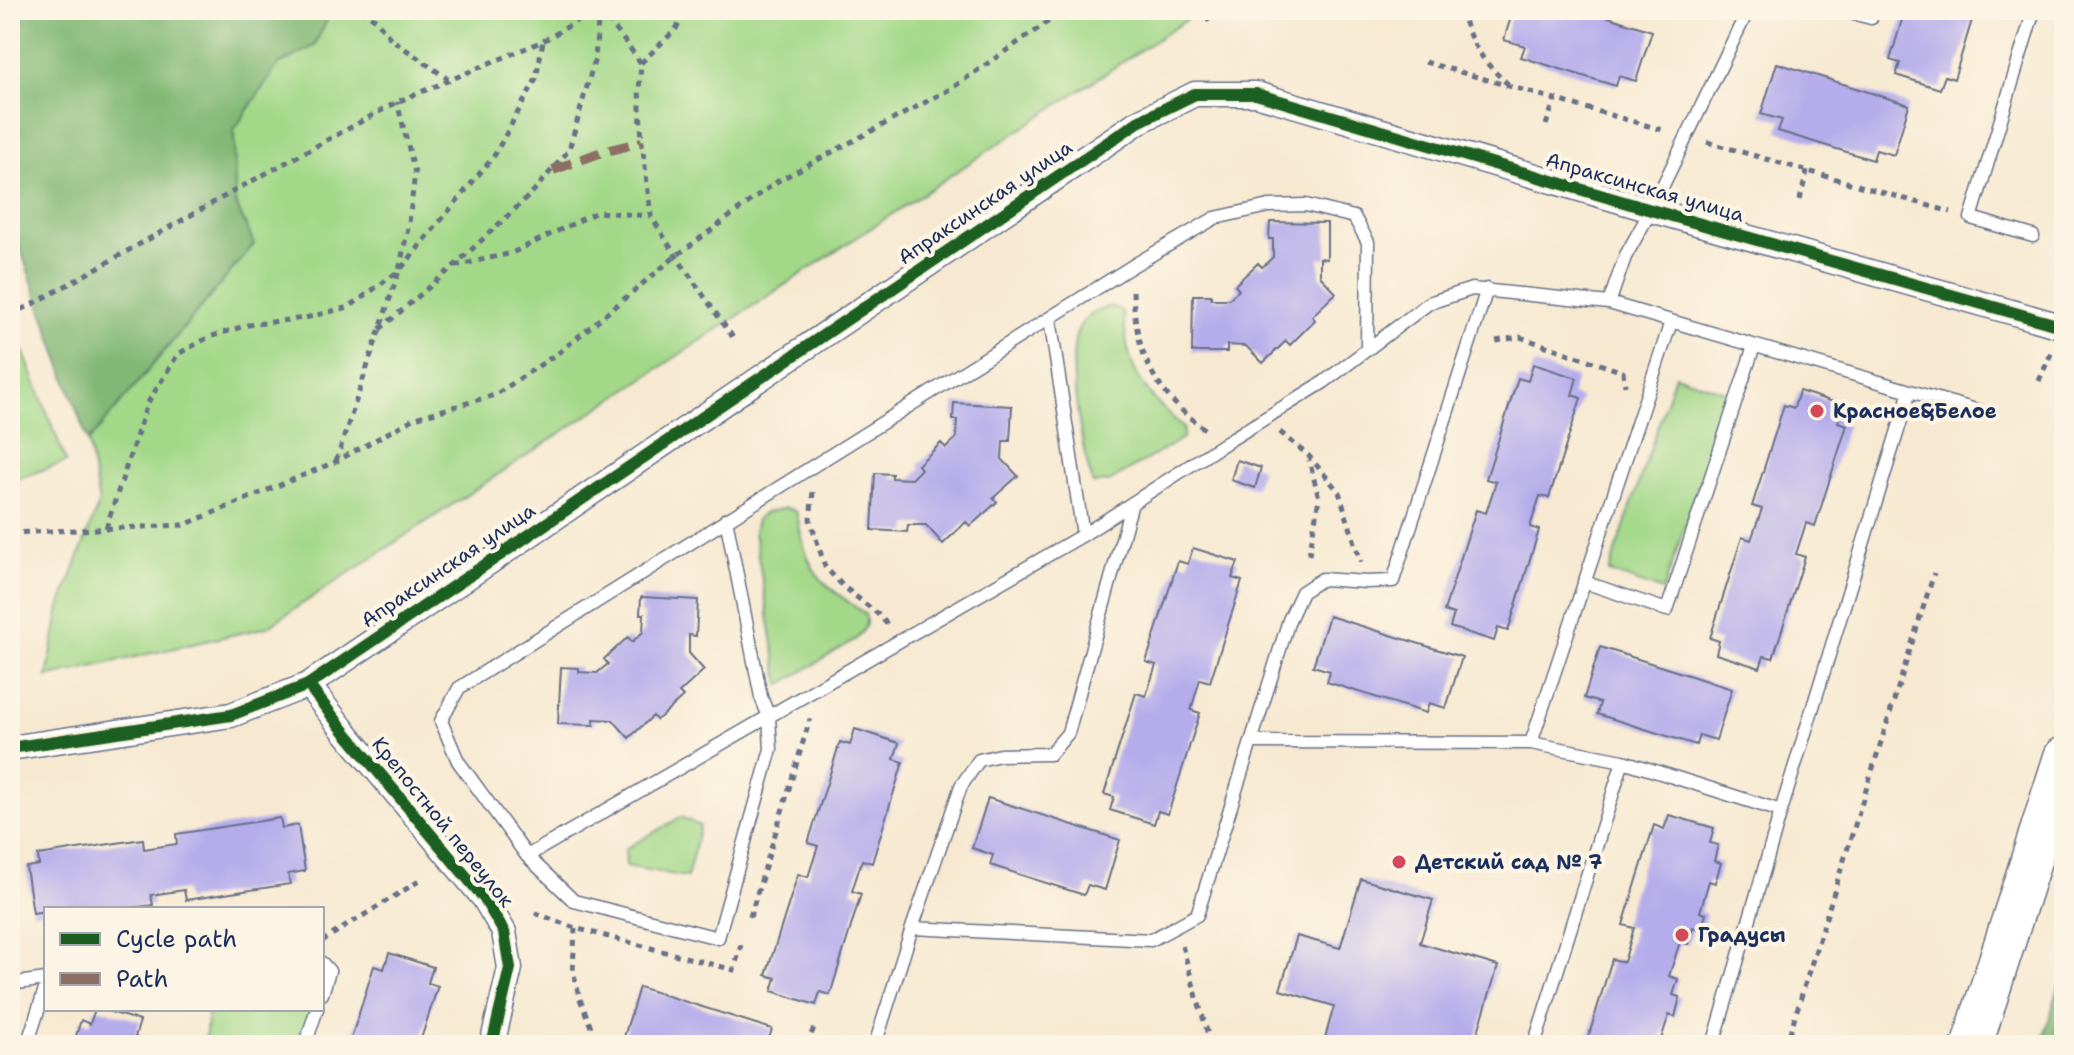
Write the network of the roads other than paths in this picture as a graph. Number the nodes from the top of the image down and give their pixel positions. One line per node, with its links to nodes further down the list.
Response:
1 (1748, 10): 5 (lane)
2 (1841, 10): 3 (lane)
3 (1874, 10)
4 (2034, 10): 6 (lane)
5 (1651, 210): 8 (lane); 11 (street, Апраксинская улица); 20 (street, Апраксинская улица)
6 (2033, 236)
7 (1487, 289): 8 (lane); 13 (lane); 22 (lane)
8 (1609, 303): 10 (lane)
9 (1050, 319): 13 (lane); 17 (lane); 18 (lane)
10 (1671, 322): 12 (lane); 19 (lane)
11 (2064, 327)
12 (1754, 346): 14 (lane); 19 (lane)
13 (1367, 350): 16 (lane)
14 (1910, 391): 15 (lane); 27 (lane)
15 (1979, 411)
16 (1132, 503): 18 (lane); 29 (lane)
17 (726, 519): 21 (lane); 28 (lane)
18 (1083, 535): 21 (lane)
19 (1584, 582): 23 (lane)
20 (308, 685): 24 (street, Апраксинская улица); 38 (street, Крепостной переулок)
21 (769, 717): 28 (lane); 28 (lane)
22 (1251, 742): 23 (lane); 29 (lane)
23 (1531, 743): 26 (lane)
24 (10, 748)
25 (2064, 757): 42 (main road)
26 (1623, 761): 27 (lane); 40 (lane)
27 (1781, 811): 41 (lane)
28 (527, 856)
29 (912, 928): 39 (lane)
30 (324, 965): 33 (lane)
31 (44, 979): 32 (lane)
32 (10, 984)
33 (324, 987)
34 (44, 992): 36 (lane)
35 (316, 1011): 37 (lane)
36 (27, 1045)
37 (305, 1045)
38 (492, 1045)
39 (875, 1045)
40 (1534, 1045)
41 (1713, 1045)
42 (1972, 1045)

